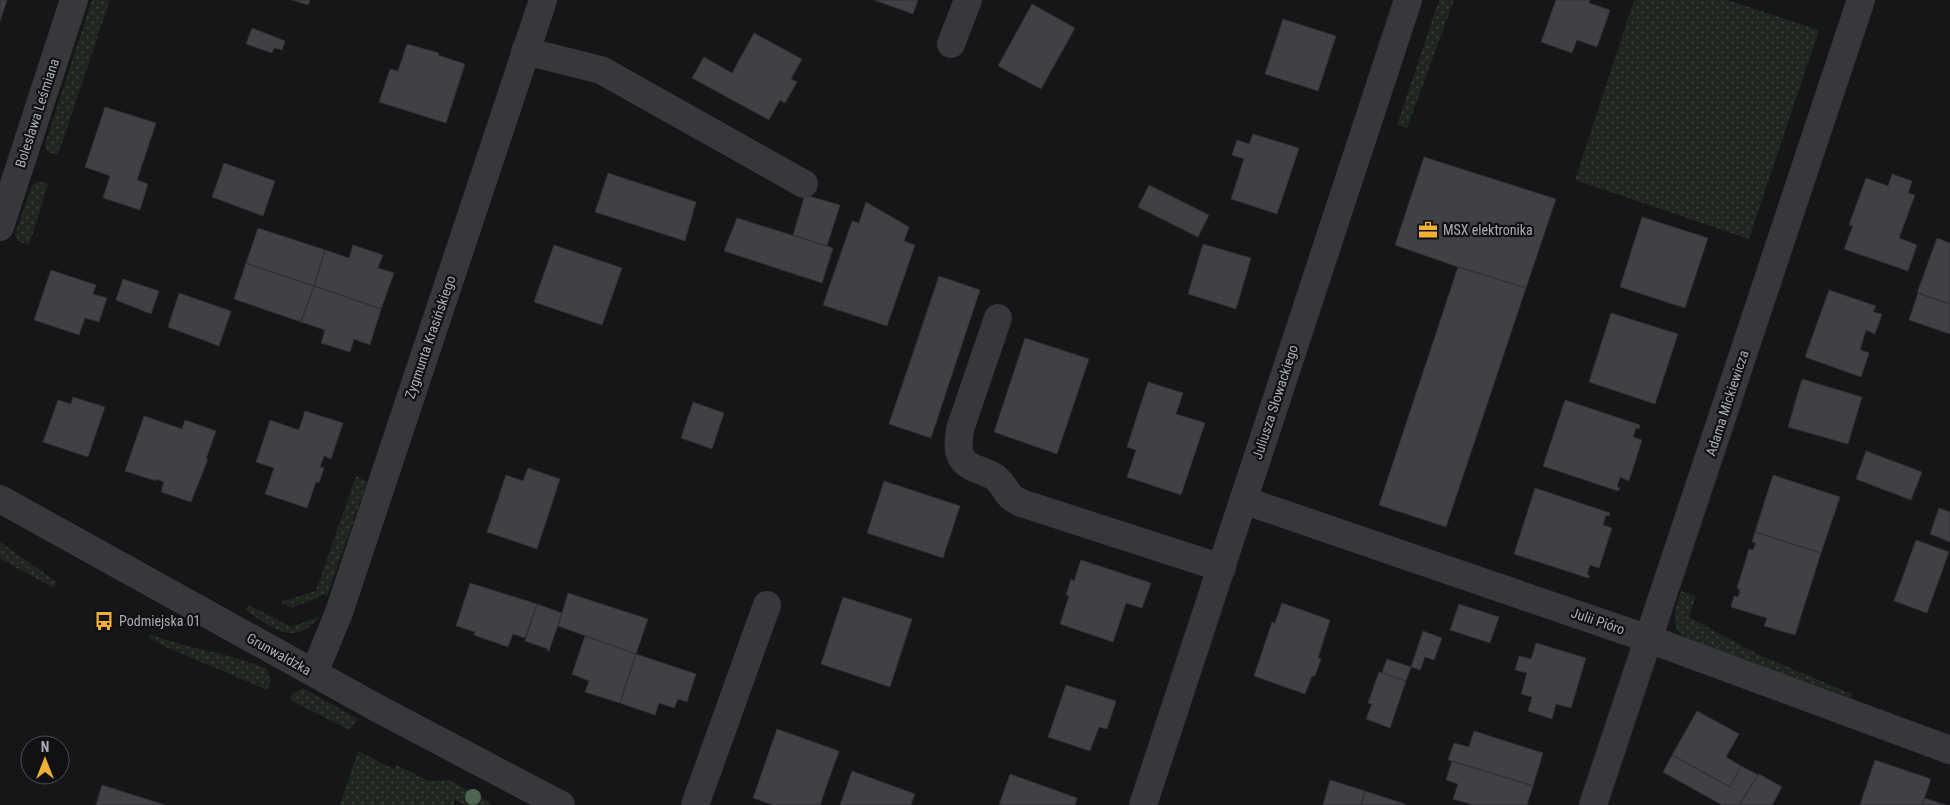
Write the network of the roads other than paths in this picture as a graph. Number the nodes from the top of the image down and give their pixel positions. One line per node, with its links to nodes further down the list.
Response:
1 (74, 0): 9 (street, Bolesława Leśmiana)
2 (543, 0): 7 (street, Zygmunta Krasińskiego)
3 (968, 0): 6 (street)
4 (1408, 0): 12 (street, Juliusza Słowackiego)
5 (1861, 0): 15 (street, Adama Mickiewicza)
6 (951, 44)
7 (525, 52): 8 (street); 16 (street, Zygmunta Krasińskiego)
8 (804, 184)
9 (0, 227)
10 (998, 318): 13 (street)
11 (0, 499): 16 (street, Grunwaldzka)
12 (1243, 500): 13 (street, Juliusza Słowackiego); 15 (street, Julii Pióro)
13 (1222, 568): 20 (street, Juliusza Słowackiego)
14 (767, 605): 19 (street)
15 (1649, 639): 17 (street, Julii Pióro); 21 (street, Adama Mickiewicza)
16 (314, 673): 18 (street, Grunwaldzka)
17 (1950, 750)
18 (560, 805)
19 (695, 805)
20 (1143, 805)
21 (1593, 805)

